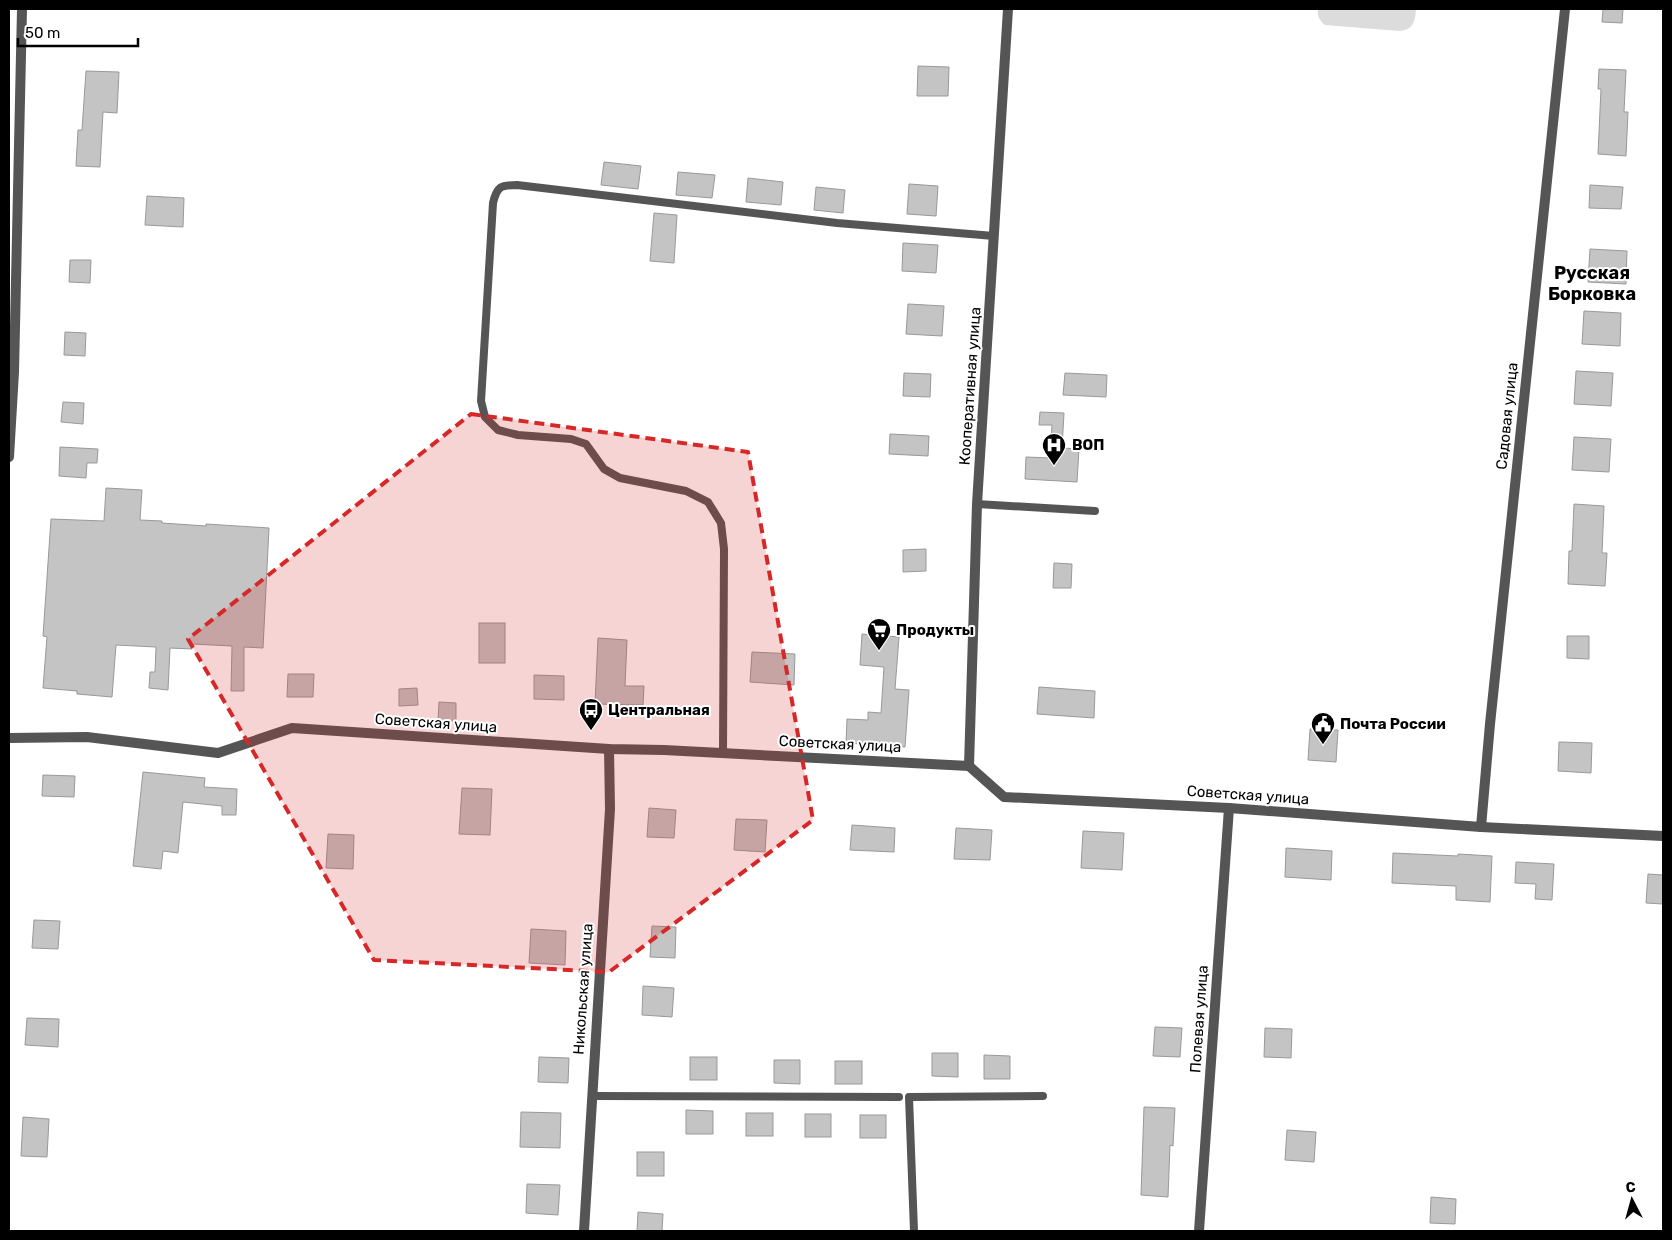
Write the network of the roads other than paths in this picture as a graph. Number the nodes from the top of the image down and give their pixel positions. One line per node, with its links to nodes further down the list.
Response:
1 (22, 9): 5 (street)
2 (1008, 9): 4 (street, Кооперативная улица)
3 (1565, 9): 13 (street, Садовая улица)
4 (994, 236): 6 (street, Кооперативная улица); 10 (lane)
5 (9, 457)
6 (977, 504): 7 (lane); 11 (street, Кооперативная улица)
7 (1095, 511)
8 (9, 738): 9 (street, Советская улица)
9 (609, 749): 10 (street, Советская улица); 15 (street, Никольская улица)
10 (723, 753): 11 (street, Советская улица)
11 (969, 766): 12 (street, Советская улица)
12 (1229, 808): 13 (street, Советская улица); 20 (street, Полевая улица)
13 (1481, 827): 14 (street, Советская улица)
14 (1663, 836)
15 (592, 1096): 17 (lane); 18 (street, Никольская улица)
16 (1043, 1096): 19 (lane)
17 (899, 1097)
18 (584, 1231)
19 (914, 1231)
20 (1199, 1231)

